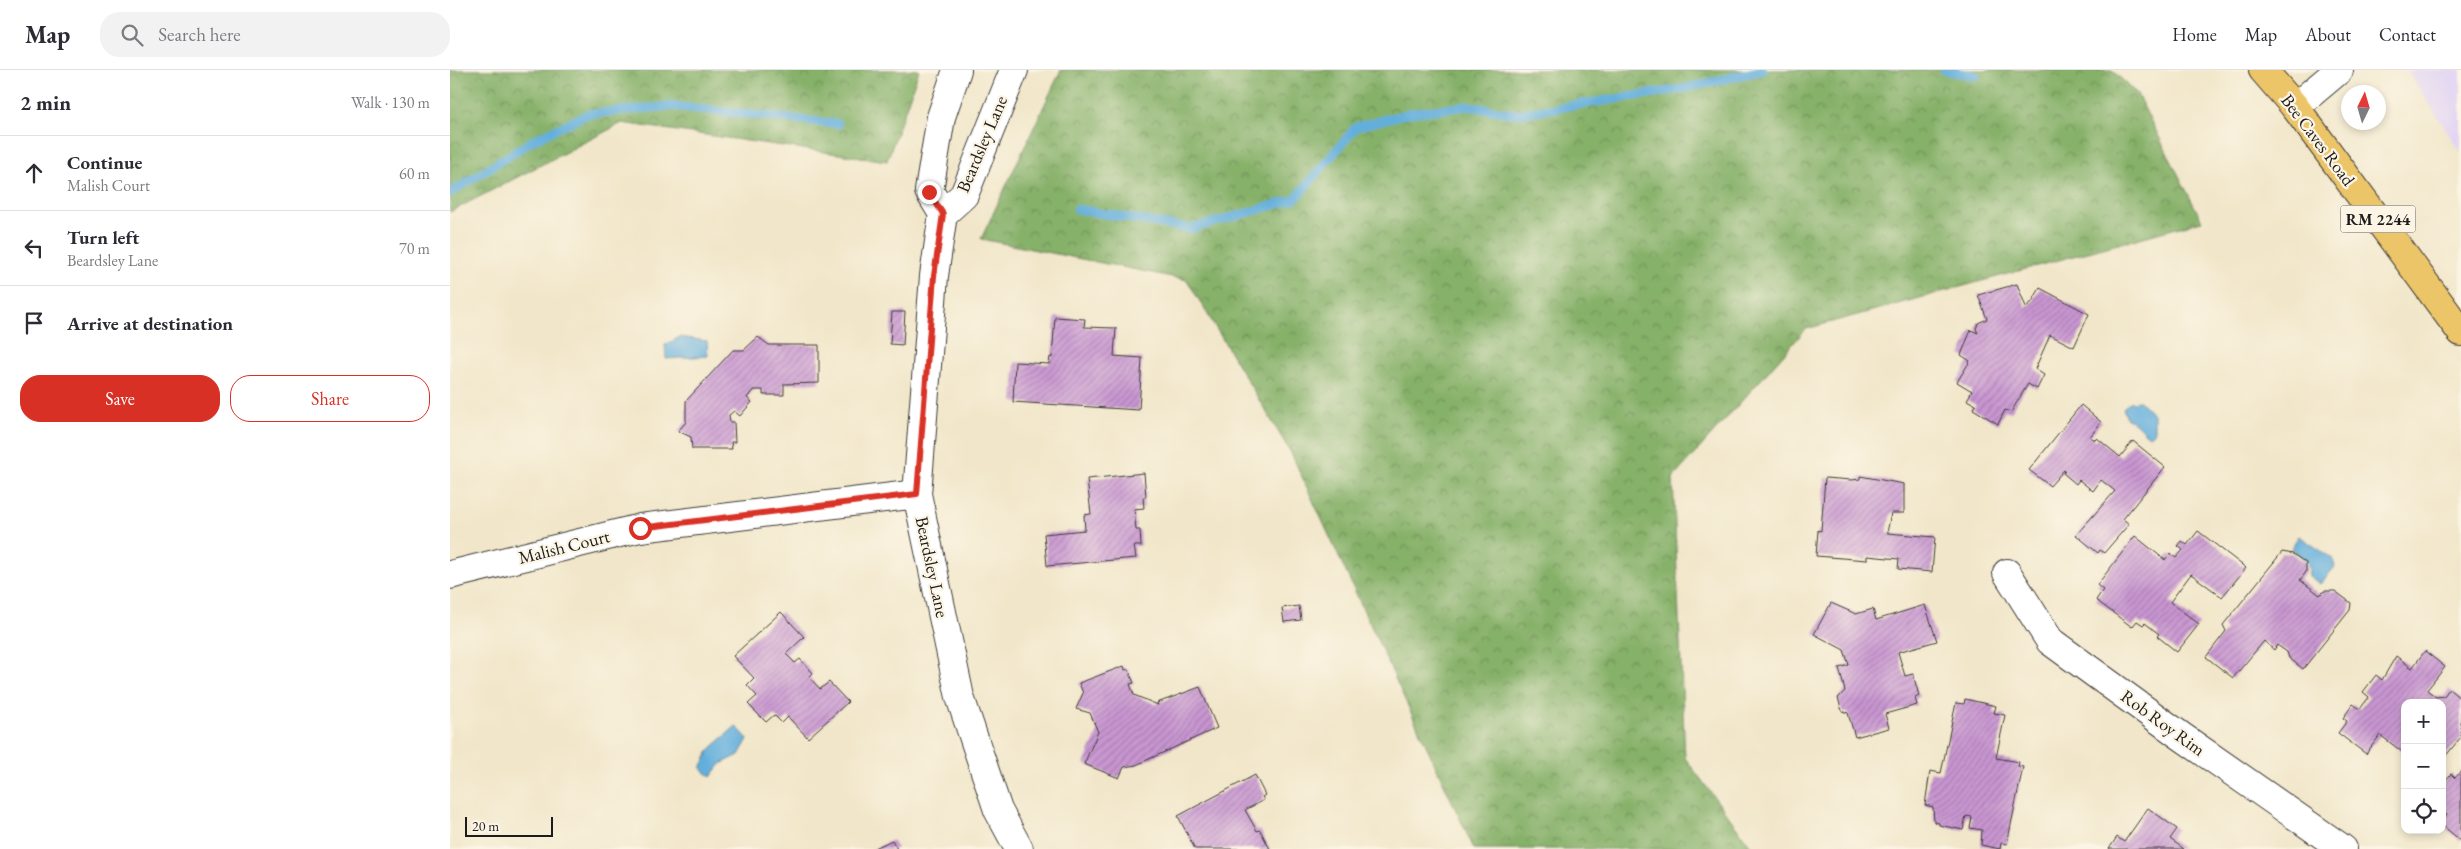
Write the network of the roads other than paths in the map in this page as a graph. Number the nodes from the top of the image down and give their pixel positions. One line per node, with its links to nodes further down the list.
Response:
1 (957, 70): 6 (street, Beardsley Lane)
2 (1014, 70): 6 (street, Beardsley Lane)
3 (2263, 70): 5 (main road, Bee Caves Road / RM 2244)
4 (2339, 70): 5 (street)
5 (2295, 107): 7 (main road, Bee Caves Road / RM 2244)
6 (943, 214): 8 (street, Beardsley Lane)
7 (2461, 332)
8 (917, 494): 10 (street, Malish Court); 11 (street, Beardsley Lane)
9 (2007, 573): 12 (street, Rob Roy Rim)
10 (450, 575)
11 (1019, 849)
12 (2343, 849)

